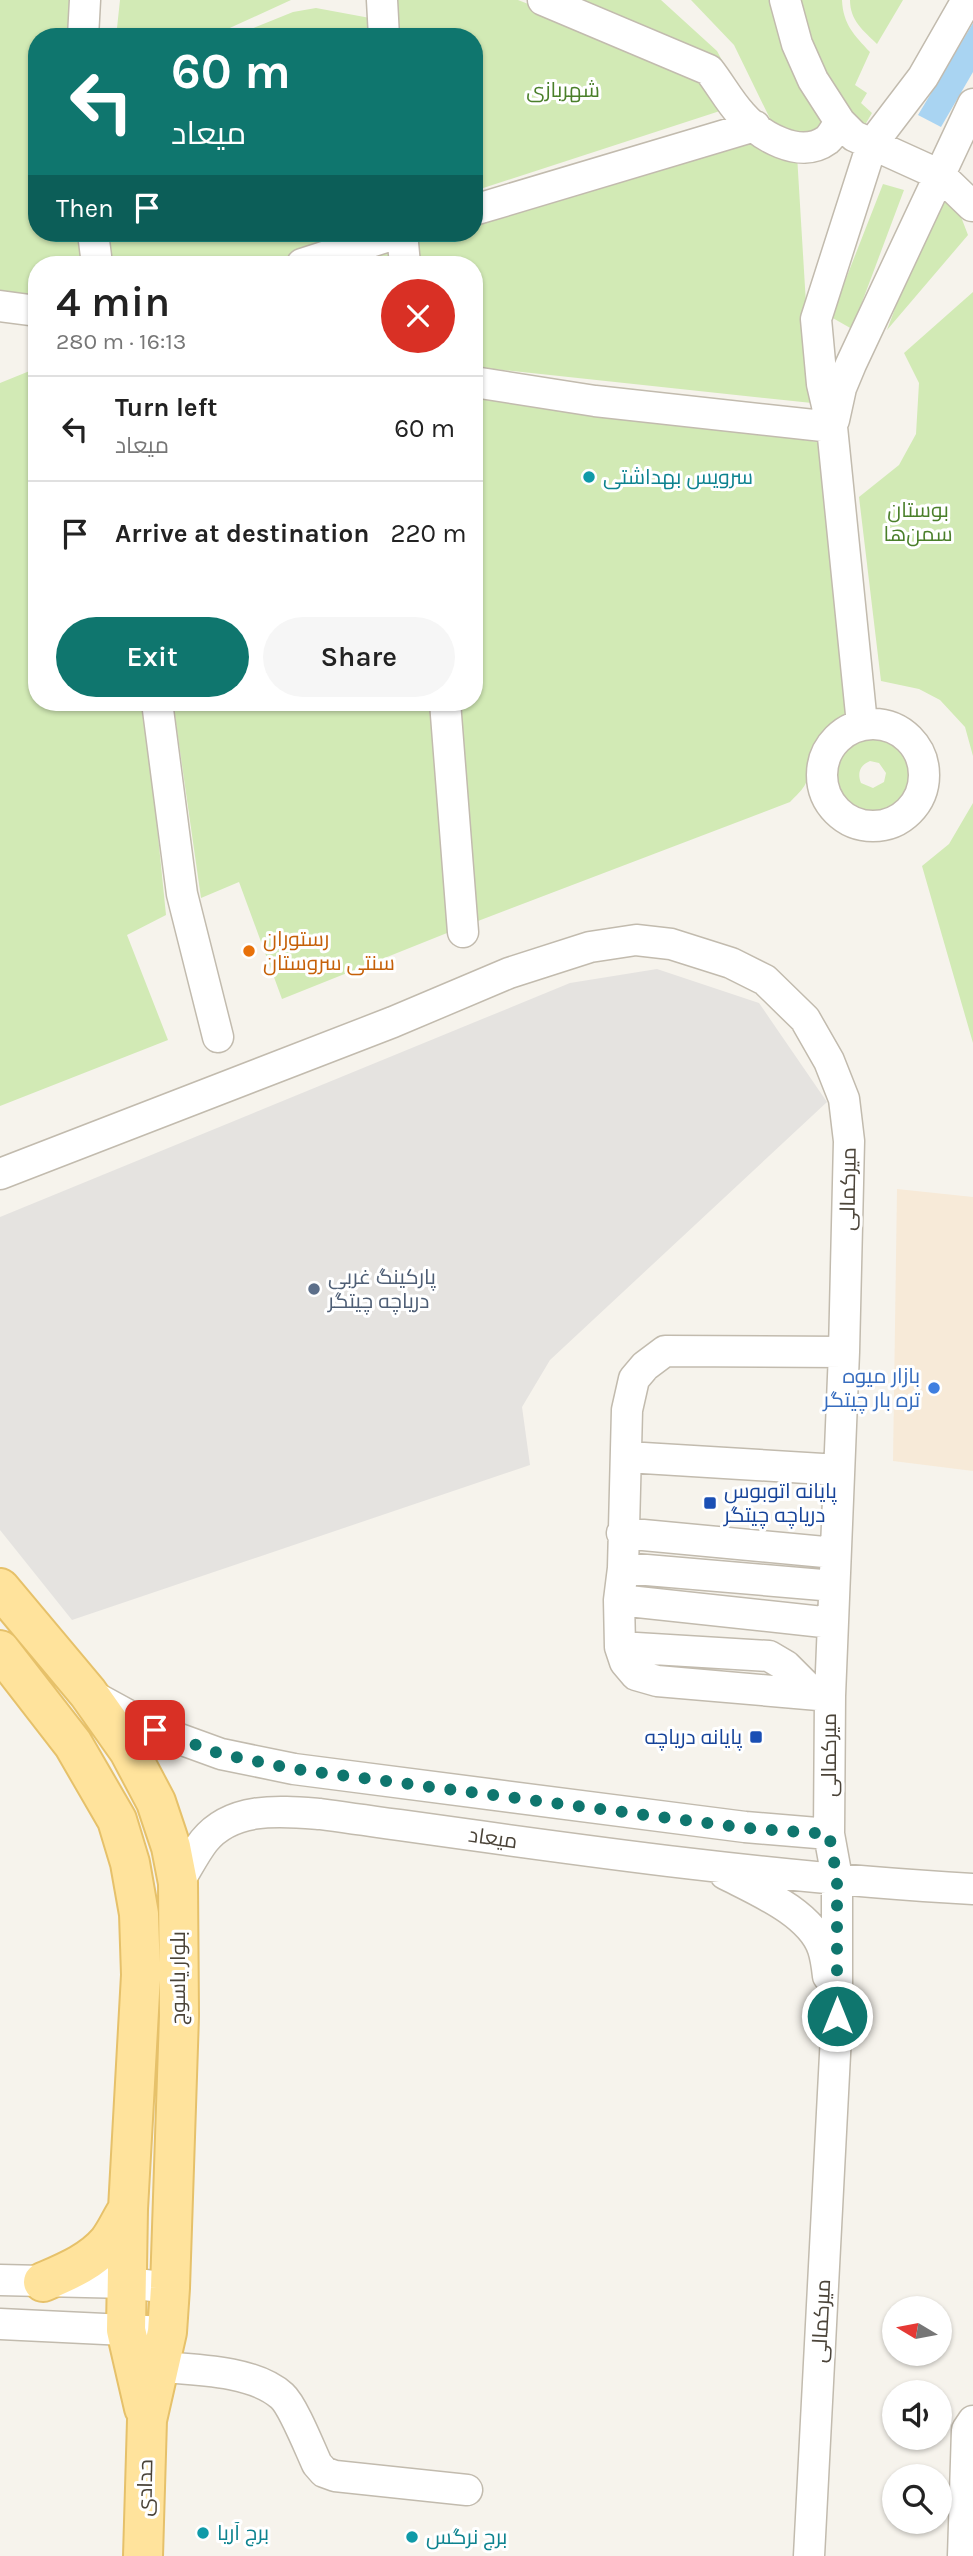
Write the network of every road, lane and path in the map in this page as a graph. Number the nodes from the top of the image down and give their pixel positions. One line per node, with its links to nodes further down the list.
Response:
1 (85, 0): 6 (street)
2 (382, 0): 7 (street)
3 (543, 0): 10 (street)
4 (785, 0): 9 (street)
5 (967, 0): 11 (street)
6 (83, 28)
7 (384, 28)
8 (973, 104): 12 (street)
9 (840, 122): 10 (street); 11 (street)
10 (755, 126): 14 (street)
11 (872, 144): 12 (street); 20 (street)
12 (940, 175): 13 (street); 20 (street)
13 (972, 206)
14 (483, 207)
15 (372, 242): 16 (street)
16 (327, 256)
17 (0, 306): 18 (street)
18 (28, 310)
19 (483, 383): 20 (street)
20 (832, 427): 23 (street)
21 (158, 711): 25 (street)
22 (446, 711): 24 (street)
23 (862, 724)
24 (463, 932)
25 (218, 1037)
26 (0, 1174): 27 (street, میرکمالی)
27 (844, 1352): 28 (street); 29 (street, میرکمالی)
28 (627, 1457): 29 (street); 30 (street)
29 (839, 1470): 31 (street, میرکمالی)
30 (622, 1532): 31 (street); 32 (street)
31 (835, 1553): 33 (street, میرکمالی)
32 (623, 1568): 33 (street); 35 (street)
33 (834, 1586): 36 (street, میرکمالی)
34 (0, 1588): 38 (main road, بلوار یاسوج)
35 (619, 1600): 36 (street); 39 (street)
36 (832, 1623): 39 (street, میرکمالی)
37 (0, 1650): 47 (main road, بلوار یاسوج)
38 (88, 1693): 40 (street, میعاد); 44 (main road, بلوار یاسوج)
39 (822, 1695): 41 (street, میرکمالی)
40 (745, 1828): 41 (street, میعاد); 42 (street)
41 (829, 1834): 43 (street, میرکمالی)
42 (713, 1868): 43 (street, میعاد); 44 (street, میعاد); 46 (street)
43 (837, 1878): 45 (street, میعاد); 46 (street, میرکمالی)
44 (178, 1883): 51 (main road, بلوار یاسوج)
45 (973, 1889)
46 (837, 2016): 58 (street, میرکمالی)
47 (128, 2209): 49 (main road); 50 (main road, بلوار یاسوج)
48 (0, 2280): 49 (street)
49 (43, 2282): 50 (street)
50 (128, 2283): 51 (street); 53 (main road, بلوار یاسوج)
51 (170, 2288): 53 (main road, بلوار یاسوج)
52 (0, 2324): 53 (street)
53 (147, 2348): 54 (main road, بلوار یاسوج); 56 (street)
54 (147, 2420): 57 (main road, حدادی)
55 (973, 2421): 59 (street)
56 (467, 2490)
57 (143, 2556)
58 (809, 2556)
59 (964, 2556)

